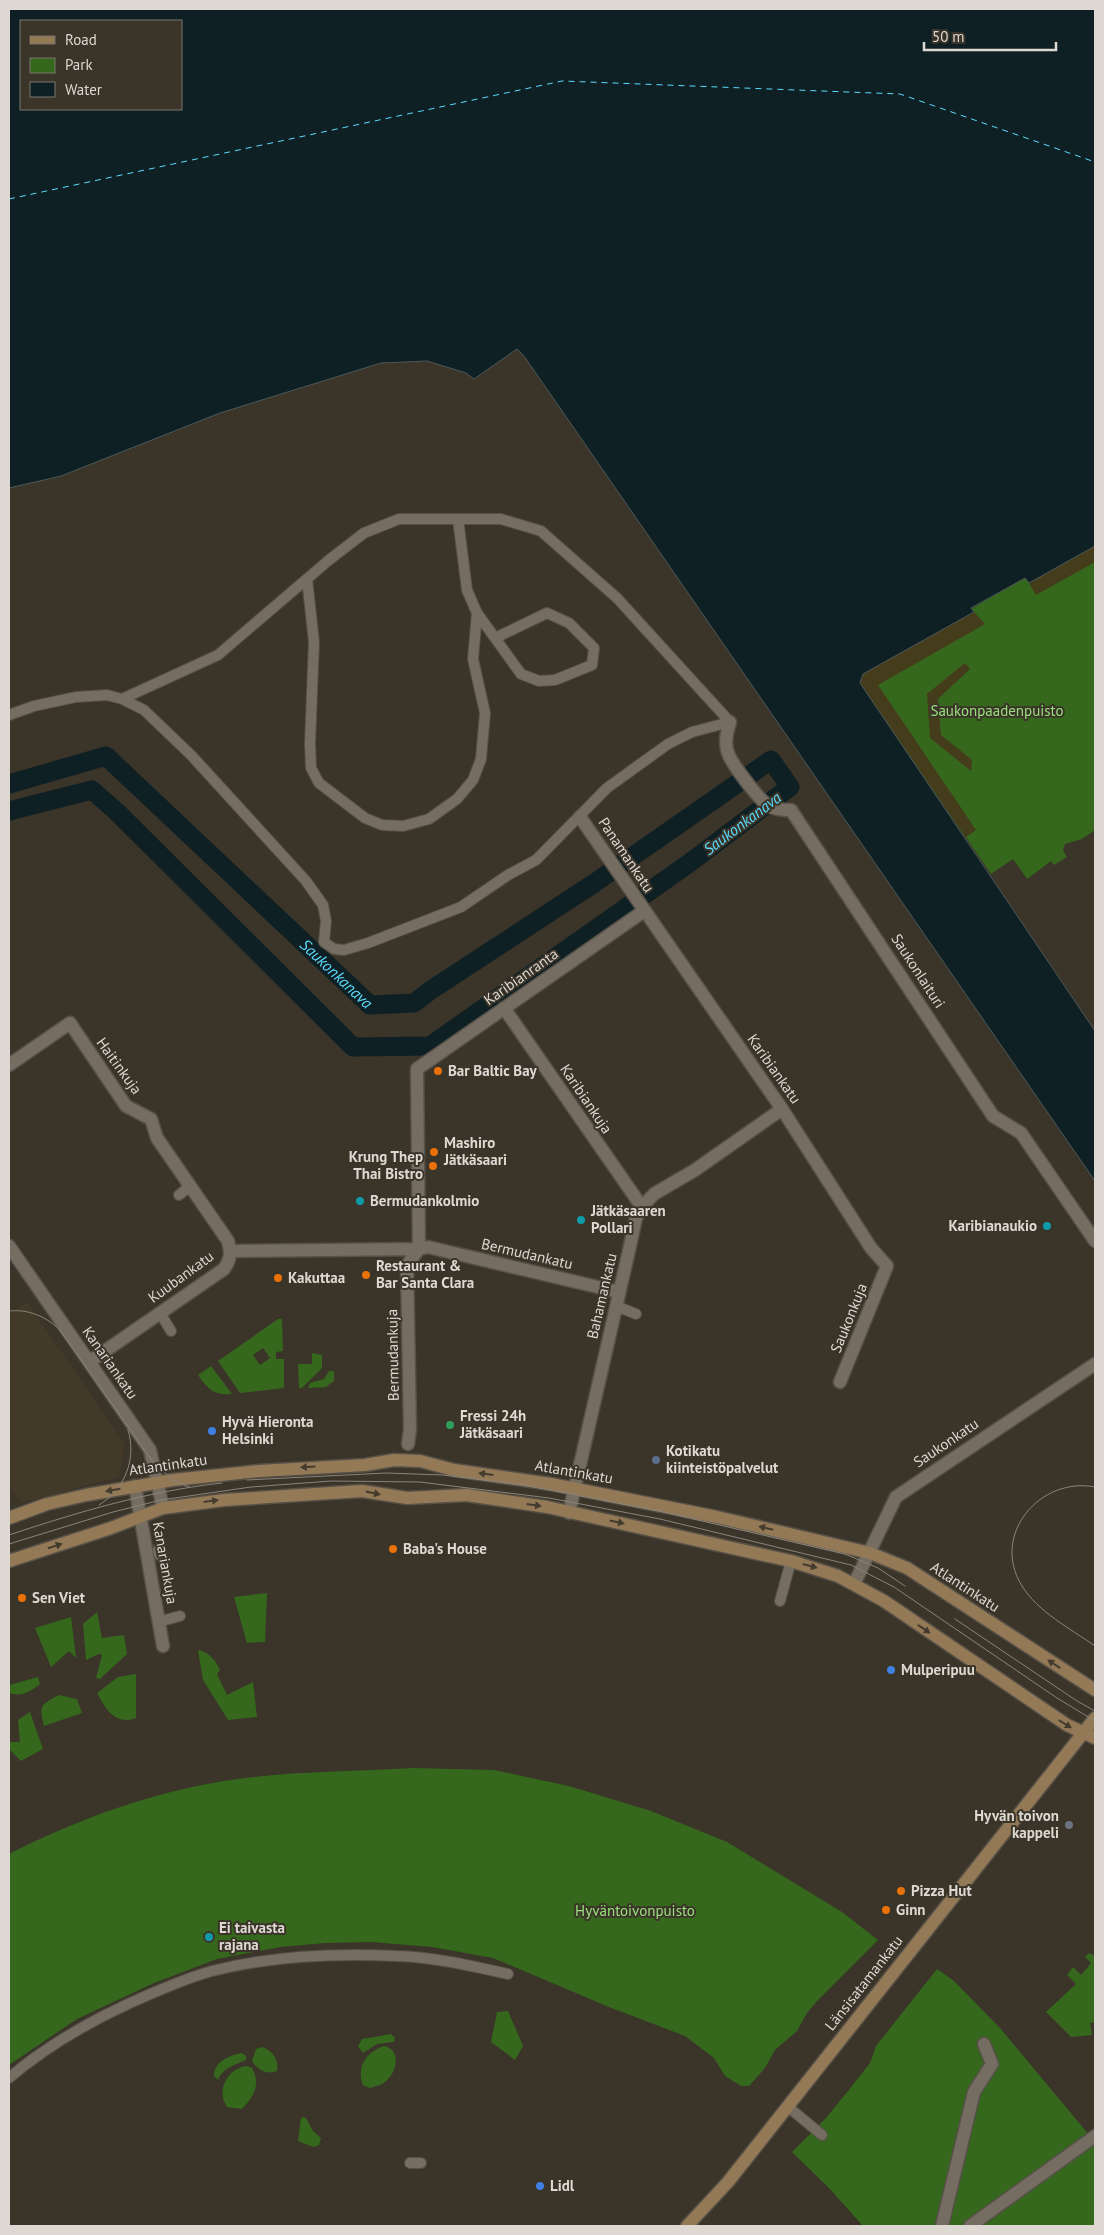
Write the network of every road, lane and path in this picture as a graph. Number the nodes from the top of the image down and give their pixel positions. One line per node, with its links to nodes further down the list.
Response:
1 (458, 519): 2 (lane); 3 (lane); 7 (lane)
2 (308, 579): 3 (lane); 5 (lane)
3 (476, 613): 4 (lane)
4 (495, 638): 4 (lane)
5 (122, 699): 6 (lane); 8 (lane)
6 (9, 715)
7 (730, 722): 8 (lane); 17 (street, Saukonlaituri)
8 (580, 817): 9 (street, Panamankatu)
9 (643, 910): 10 (street, Karibianranta); 12 (street, Karibiankatu)
10 (504, 1008): 16 (street, Karibiankuja); 19 (street, Karibianranta)
11 (9, 1064): 13 (street, Haitinkuja)
12 (782, 1109): 16 (street, Bahamankatu); 21 (street, Karibiankatu)
13 (150, 1119): 14 (street, Kuubankatu)
14 (190, 1186): 15 (lane); 20 (street, Kuubankatu)
15 (179, 1195)
16 (642, 1207): 22 (street, Bahamankatu)
17 (1095, 1241)
18 (9, 1246): 27 (street, Kanariankatu)
19 (424, 1248): 20 (street); 22 (street, Bermudankatu); 30 (street, Bermudankuja)
20 (231, 1251): 24 (street, Kuubankatu)
21 (887, 1266): 29 (street, Saukonkuja)
22 (619, 1292): 23 (street, Bahamankatu)
23 (616, 1306): 25 (lane); 33 (street, Bahamankatu)
24 (160, 1313): 26 (lane); 27 (street, Kuubankatu)
25 (636, 1314)
26 (171, 1331)
27 (89, 1362): 31 (street, Kanariankatu)
28 (1095, 1364): 38 (street, Saukonkatu)
29 (840, 1382)
30 (408, 1444)
31 (157, 1483): 32 (street, Atlantinkatu); 33 (street, Atlantinkatu, one-way to 31); 34 (street, Kanariankatu)
32 (135, 1486): 36 (street, Kanariankuja); 37 (street, Atlantinkatu, one-way to 37)
33 (575, 1488): 35 (street, Bahamankatu); 38 (street, Atlantinkatu, one-way to 33)
34 (163, 1508): 35 (street, one-way to 35); 36 (street)
35 (571, 1508): 40 (street, one-way to 40)
36 (140, 1516): 39 (street, one-way to 36); 44 (street, Kanariankuja)
37 (9, 1518)
38 (870, 1553): 41 (street, Saukonkatu); 46 (street, Atlantinkatu, one-way to 38)
39 (9, 1561)
40 (790, 1561): 41 (street, one-way to 41); 42 (lane)
41 (854, 1584): 48 (street, one-way to 48)
42 (780, 1600)
43 (180, 1616): 44 (lane)
44 (158, 1622): 45 (street, Kanariankuja)
45 (163, 1646)
46 (1095, 1690)
47 (1095, 1718): 48 (street, Länsisatamankatu)
48 (1089, 1736): 52 (street, Länsisatamankatu)
49 (508, 1974): 51 (lane)
50 (984, 2044): 56 (street)
51 (9, 2078)
52 (787, 2106): 53 (lane); 55 (street, Länsisatamankatu)
53 (822, 2134)
54 (1094, 2137): 57 (street)
55 (687, 2226)
56 (942, 2226)
57 (970, 2226)

